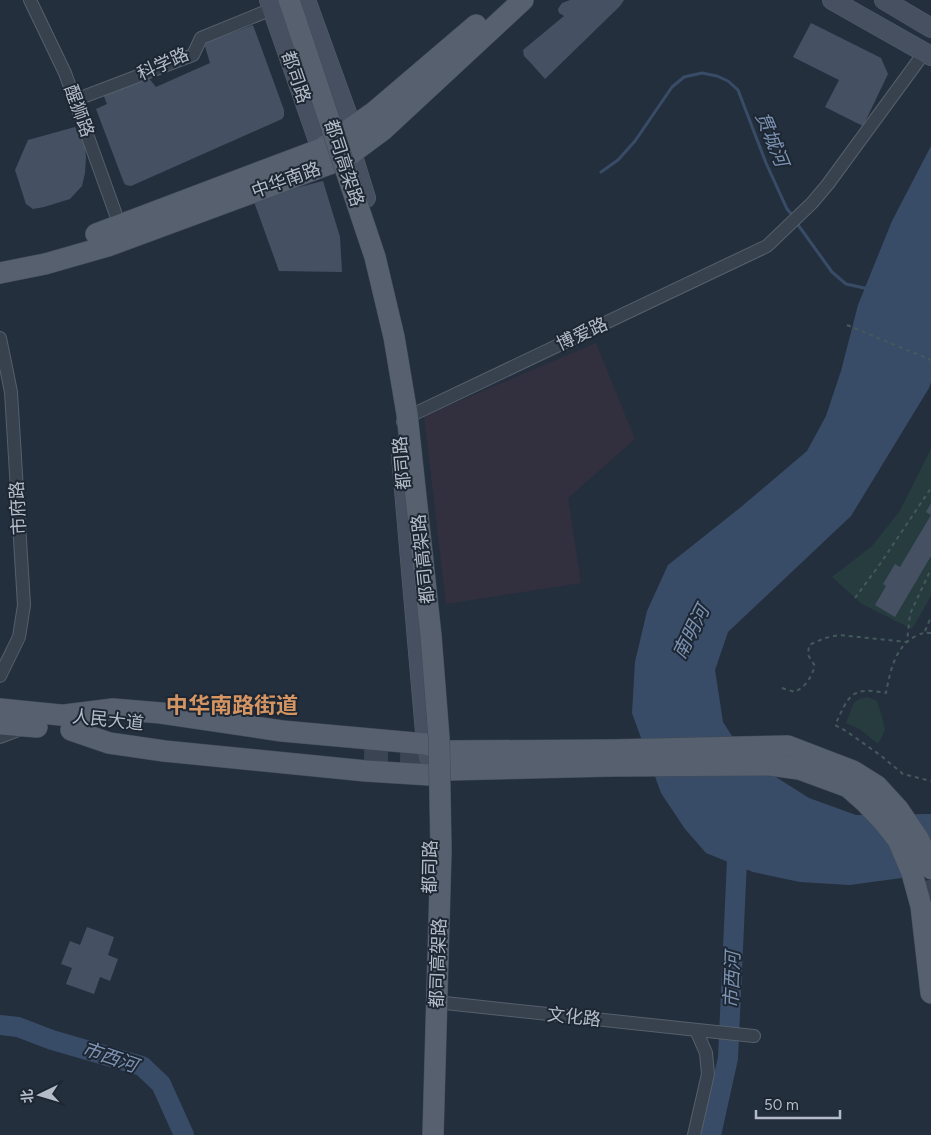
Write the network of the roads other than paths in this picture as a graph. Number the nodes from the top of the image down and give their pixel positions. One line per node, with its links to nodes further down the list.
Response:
1 (30, 0): 9 (street, 醒狮路)
2 (306, 0): 10 (main road, 都司路)
3 (832, 0): 8 (main road)
4 (884, 0): 7 (main road)
5 (515, 1): 10 (main road, 中华南路); 11 (main road, 中华南路)
6 (277, 3): 9 (street, 科学路); 11 (main road, 都司路); 32 (main road, 都司高架路, bridge)
7 (931, 28)
8 (928, 55): 16 (street, 博爱路)
9 (75, 100): 12 (street, 醒狮路)
10 (352, 127): 11 (main road, 中华南路); 11 (main road, 都司路)
11 (336, 155): 12 (main road, 中华南路); 14 (main road, 中华南路); 16 (main road, 都司路); 17 (main road, 都司路)
12 (120, 226): 13 (main road, 中华南路)
13 (0, 259)
14 (0, 273)
15 (0, 338): 18 (street, 市府路)
16 (416, 413): 17 (street, 博爱路); 26 (main road, 都司路)
17 (399, 425): 23 (main road, 都司路)
18 (0, 676)
19 (0, 696): 20 (street)
20 (11, 718): 21 (main road, 人民大道); 22 (street)
21 (68, 722): 23 (main road); 24 (main road, 人民大道); 26 (main road)
22 (0, 737)
23 (426, 744): 26 (main road); 26 (main road, 都司路)
24 (365, 756)
25 (611, 758): 26 (main road); 27 (main road, bridge); 28 (main road, bridge)
26 (442, 765): 29 (main road, 都司路); 32 (main road, 都司路)
27 (931, 869)
28 (931, 993)
29 (445, 1003): 30 (street, 文化路); 32 (main road, 都司路)
30 (699, 1030): 31 (street, 文化路); 33 (street)
31 (754, 1036)
32 (433, 1132)
33 (694, 1135)

